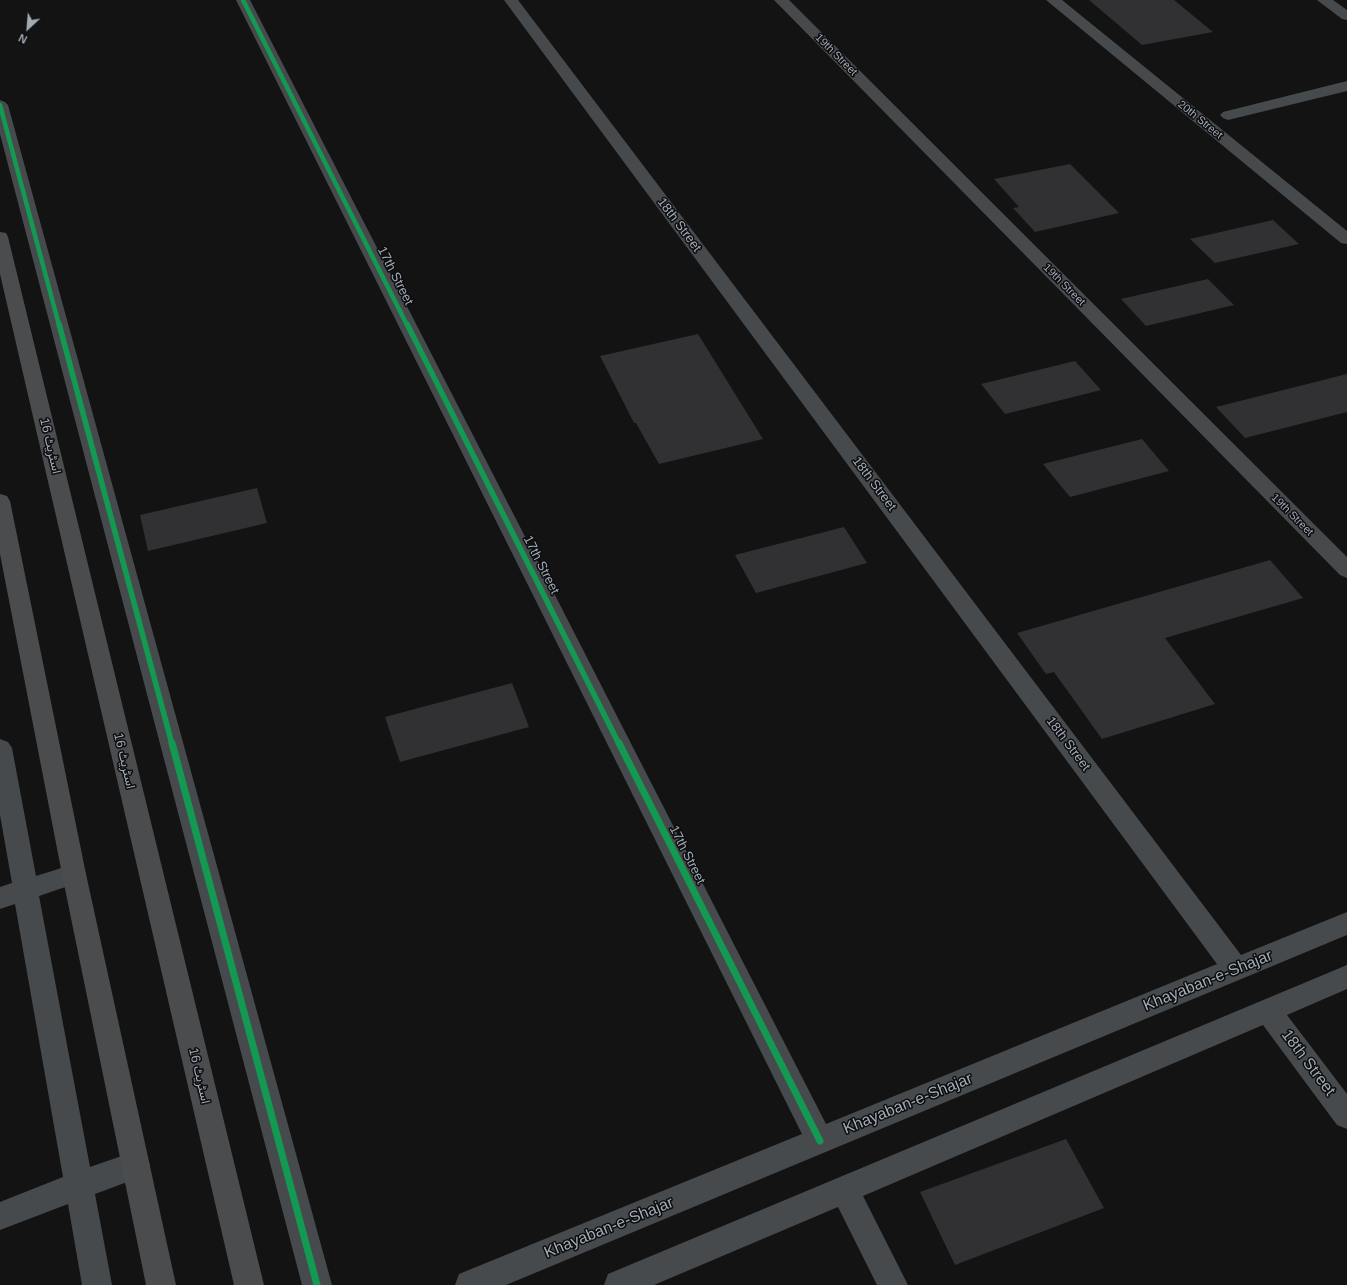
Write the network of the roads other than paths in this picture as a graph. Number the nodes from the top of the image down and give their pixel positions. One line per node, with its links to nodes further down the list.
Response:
1 (243, 0): 23 (street, 17th Street)
2 (511, 0): 19 (street, 18th Street)
3 (781, 0): 13 (street, 19th Street)
4 (1053, 0): 11 (street, 20th Street)
5 (1324, 0): 6 (street)
6 (1347, 16)
7 (1347, 86): 9 (street)
8 (0, 105): 31 (street)
9 (1228, 115)
10 (0, 237): 30 (main road, اسٹریٹ 16)
11 (1347, 239)
12 (0, 501): 15 (main road)
13 (1347, 570)
14 (0, 748): 16 (street)
15 (74, 874): 16 (street); 24 (main road)
16 (24, 889): 17 (street); 25 (street)
17 (0, 898)
18 (1347, 923): 19 (street, Khayaban-e-Shajar)
19 (1236, 969): 23 (street, Khayaban-e-Shajar)
20 (1347, 977): 21 (street)
21 (1268, 1011): 22 (street, 18th Street); 26 (street)
22 (1347, 1116)
23 (820, 1141): 32 (street, Khayaban-e-Shajar)
24 (136, 1165): 25 (street); 29 (main road)
25 (80, 1185): 27 (street); 28 (street)
26 (845, 1191): 33 (street); 34 (street)
27 (0, 1216)
28 (97, 1285)
29 (161, 1285)
30 (249, 1285)
31 (317, 1285)
32 (470, 1285)
33 (619, 1285)
34 (893, 1285)

